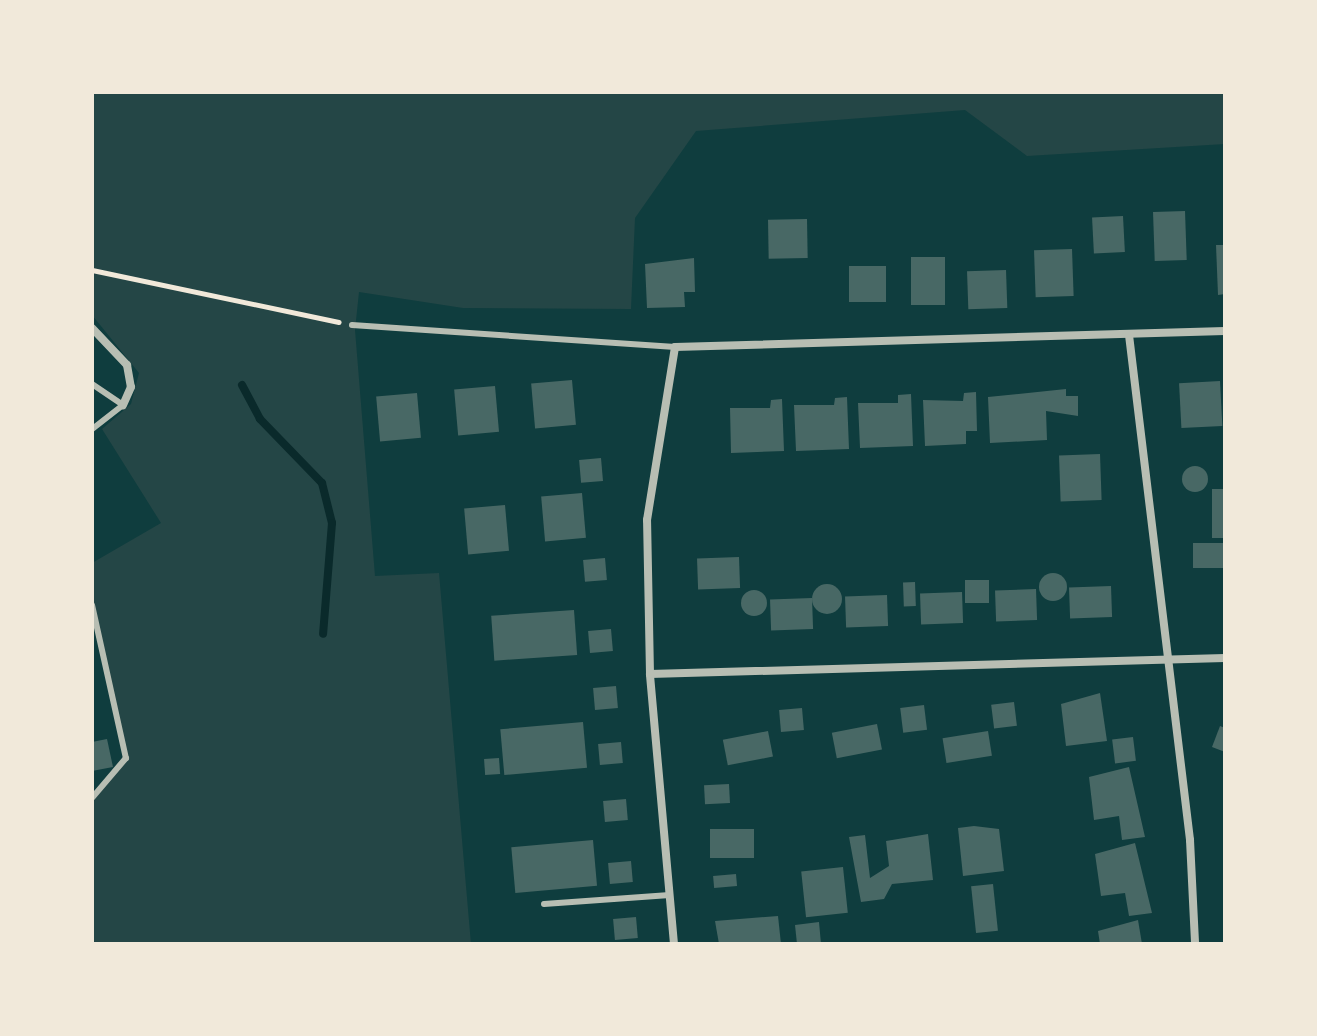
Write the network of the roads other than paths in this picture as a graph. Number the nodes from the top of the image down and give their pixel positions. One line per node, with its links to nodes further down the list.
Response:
1 (352, 325): 5 (lane)
2 (92, 328): 7 (street)
3 (1225, 331): 4 (street)
4 (1129, 335): 5 (street); 11 (street)
5 (675, 347): 12 (street)
6 (92, 384): 7 (lane)
7 (123, 405): 8 (lane)
8 (92, 429)
9 (92, 605): 13 (lane)
10 (1225, 658): 11 (street)
11 (1167, 661): 12 (street); 17 (street)
12 (650, 674): 14 (street)
13 (92, 798)
14 (670, 895): 15 (lane); 16 (street)
15 (544, 904)
16 (674, 944)
17 (1195, 944)

